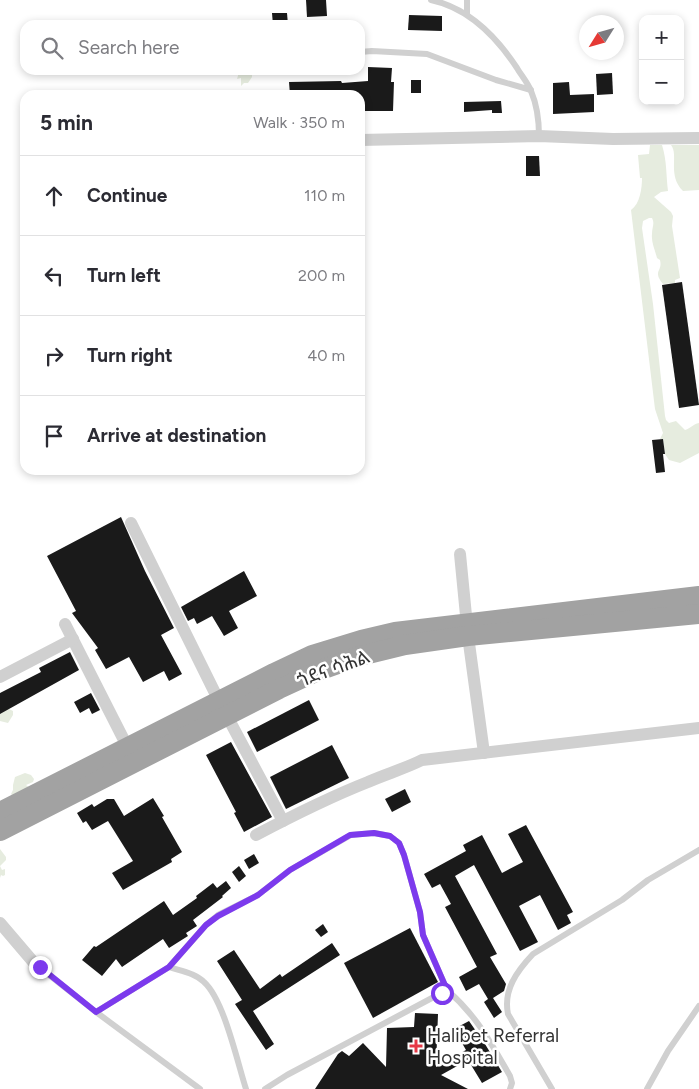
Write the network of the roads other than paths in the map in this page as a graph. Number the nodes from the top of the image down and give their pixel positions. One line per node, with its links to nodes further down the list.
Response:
1 (431, 0): 3 (lane)
2 (468, 0): 3 (lane)
3 (467, 14): 5 (lane)
4 (365, 52): 5 (lane)
5 (531, 90): 6 (lane)
6 (539, 136): 7 (street); 8 (street)
7 (699, 138)
8 (365, 140)
9 (131, 523): 18 (street)
10 (460, 554): 15 (street)
11 (699, 596): 12 (highway, ጎደና ሳሕል)
12 (665, 608): 13 (highway, ጎደና ሳሕል); 15 (highway, ጎደና ሳሕል)
13 (699, 614)
14 (65, 624): 16 (street)
15 (467, 630): 18 (highway, ጎደና ሳሕል); 21 (street)
16 (73, 639): 17 (street); 20 (street)
17 (0, 677)
18 (223, 709): 20 (highway, ጎደና ሳሕል); 23 (street); 24 (highway, ጎደና ሳሕል)
19 (699, 728): 21 (street)
20 (128, 748): 22 (highway, ጎደና ሳሕል)
21 (484, 753): 23 (street)
22 (0, 812)
23 (283, 821): 25 (street)
24 (0, 831)
25 (256, 835)
26 (699, 850): 37 (lane)
27 (0, 924): 28 (street)
28 (35, 964): 32 (lane)
29 (169, 967): 30 (lane); 32 (lane); 34 (lane)
30 (447, 990): 35 (lane); 36 (lane)
31 (699, 1006): 38 (lane)
32 (96, 1012): 33 (lane)
33 (200, 1089)
34 (246, 1089)
35 (265, 1089)
36 (510, 1089)
37 (552, 1089)
38 (647, 1089)

